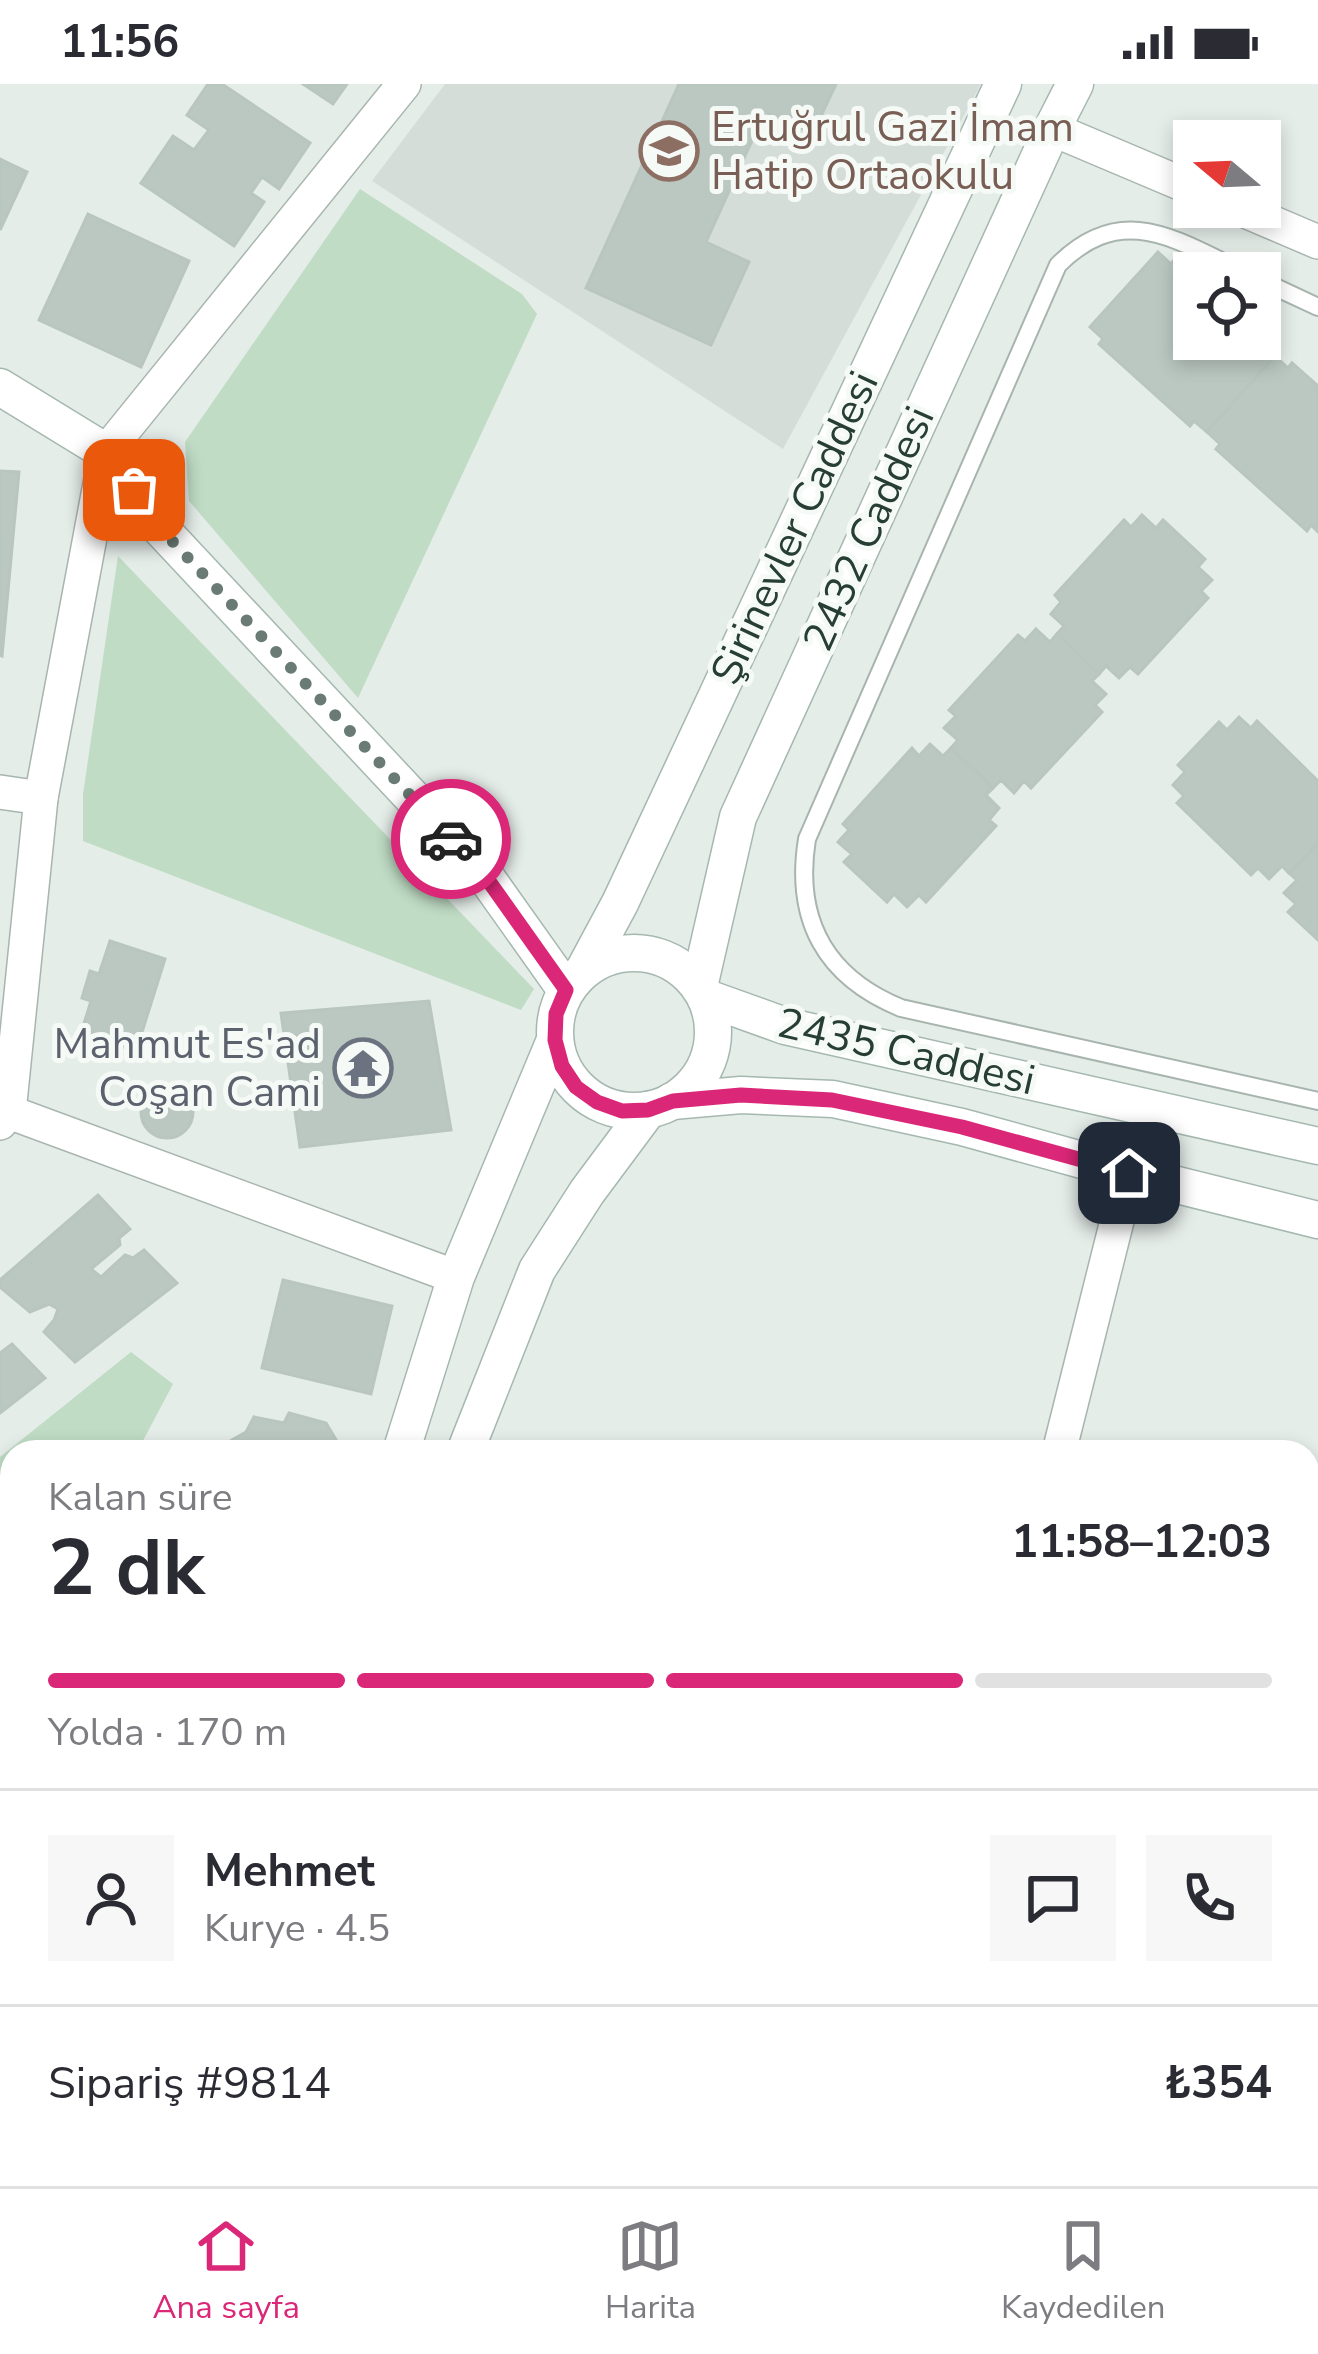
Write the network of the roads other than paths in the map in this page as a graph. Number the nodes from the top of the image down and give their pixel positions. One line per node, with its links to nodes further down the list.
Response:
1 (404, 84): 12 (street)
2 (1003, 84): 15 (street, Şirinevler Caddesi)
3 (1075, 84): 4 (street, 2432 Caddesi)
4 (1052, 128): 5 (street); 16 (street, 2432 Caddesi)
5 (1173, 180)
6 (1281, 226): 7 (street)
7 (1318, 242)
8 (1201, 252): 18 (lane)
9 (1281, 290): 10 (lane)
10 (1318, 307)
11 (0, 387): 12 (street)
12 (106, 452): 14 (street); 15 (street)
13 (0, 792): 14 (street)
14 (40, 798): 20 (street)
15 (575, 980): 16 (street); 17 (street, Şirinevler Caddesi)
16 (703, 993): 19 (street); 21 (street, 2435 Caddesi)
17 (555, 1040): 19 (street); 24 (street, Şirinevler Caddesi)
18 (1318, 1101)
19 (660, 1106): 22 (street, 2435 Caddesi); 26 (street)
20 (4, 1117): 24 (street)
21 (1318, 1146)
22 (1129, 1173): 23 (street, 2435 Caddesi); 27 (street)
23 (1318, 1220)
24 (456, 1277): 25 (street, Şirinevler Caddesi)
25 (405, 1440)
26 (470, 1440)
27 (1062, 1440)

